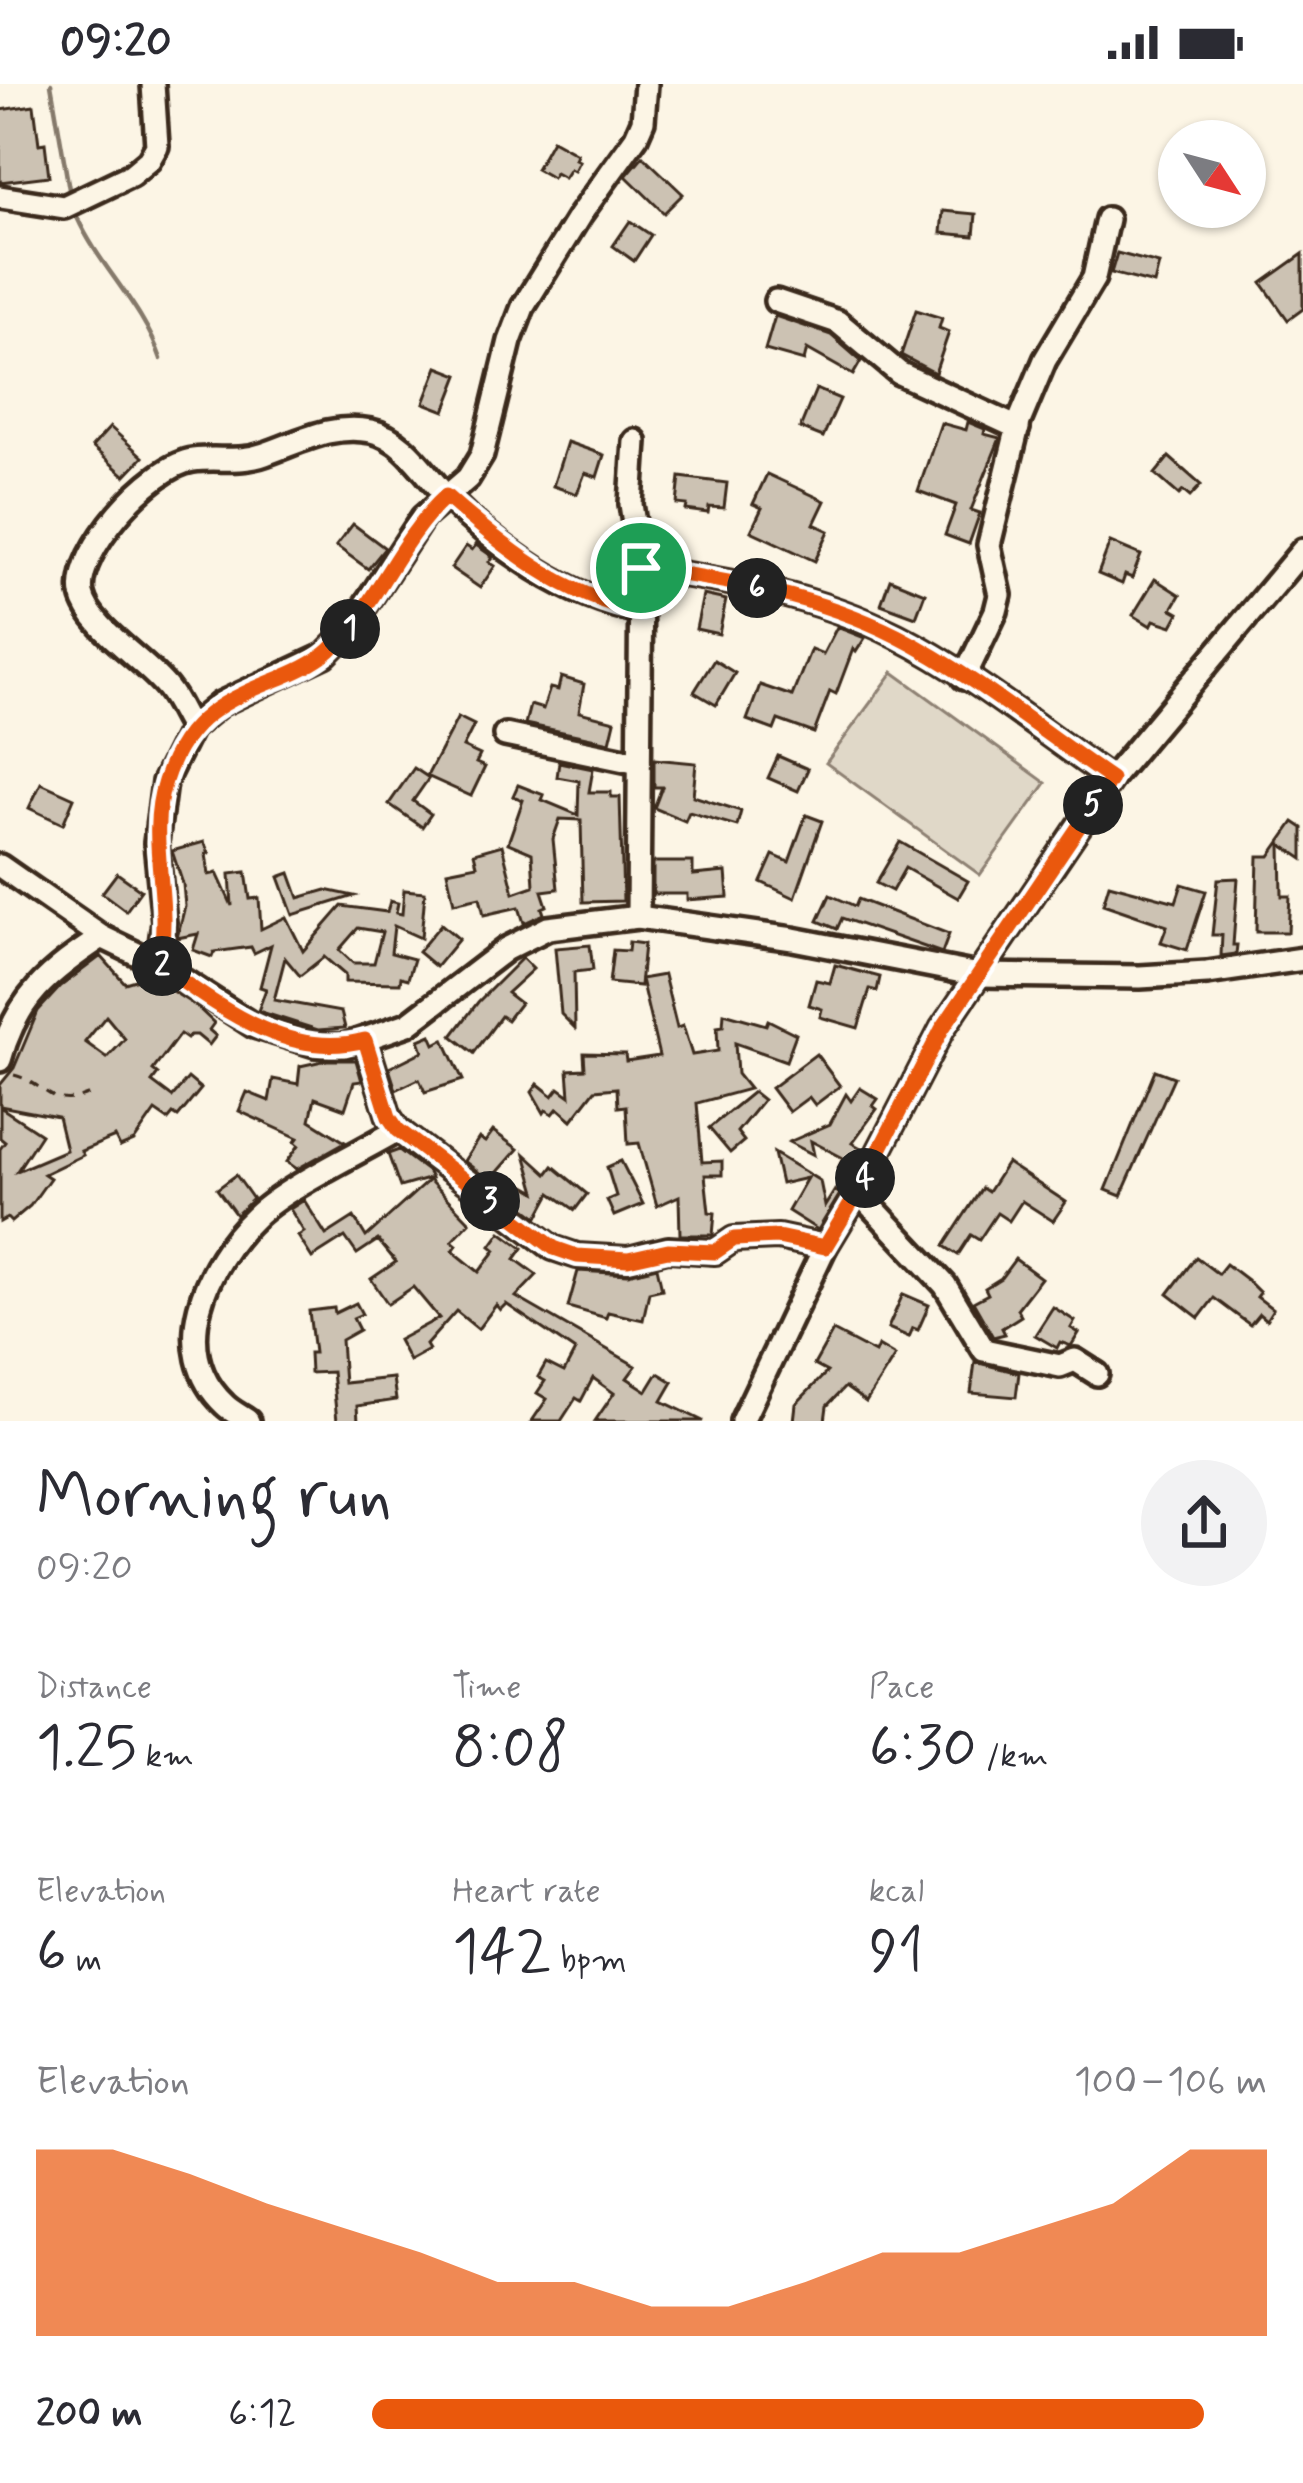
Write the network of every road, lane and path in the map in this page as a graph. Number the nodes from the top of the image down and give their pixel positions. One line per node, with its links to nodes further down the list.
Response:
1 (153, 84): 3 (street)
2 (646, 84): 8 (street)
3 (0, 197)
4 (1107, 219): 6 (street)
5 (776, 302): 6 (street)
6 (1018, 428): 12 (street)
7 (635, 441): 10 (street)
8 (446, 496): 11 (street); 13 (street); 13 (street)
9 (1303, 550): 16 (street)
10 (641, 568): 11 (street); 12 (street)
11 (641, 611): 15 (street)
12 (964, 678): 16 (street)
13 (190, 728): 21 (street)
14 (505, 735): 15 (street)
15 (639, 763): 18 (street)
16 (1111, 779): 22 (street)
17 (0, 866): 19 (street)
18 (638, 917): 22 (street); 23 (street)
19 (102, 937): 21 (street); 24 (street)
20 (1303, 959): 22 (street)
21 (158, 964): 23 (street)
22 (978, 975): 27 (street)
23 (365, 1040): 26 (street)
24 (6, 1067): 25 (path)
25 (92, 1093)
26 (398, 1130): 28 (street); 30 (street)
27 (858, 1192): 28 (street); 29 (street)
28 (825, 1247): 31 (street)
29 (1097, 1374)
30 (248, 1421)
31 (742, 1421)

